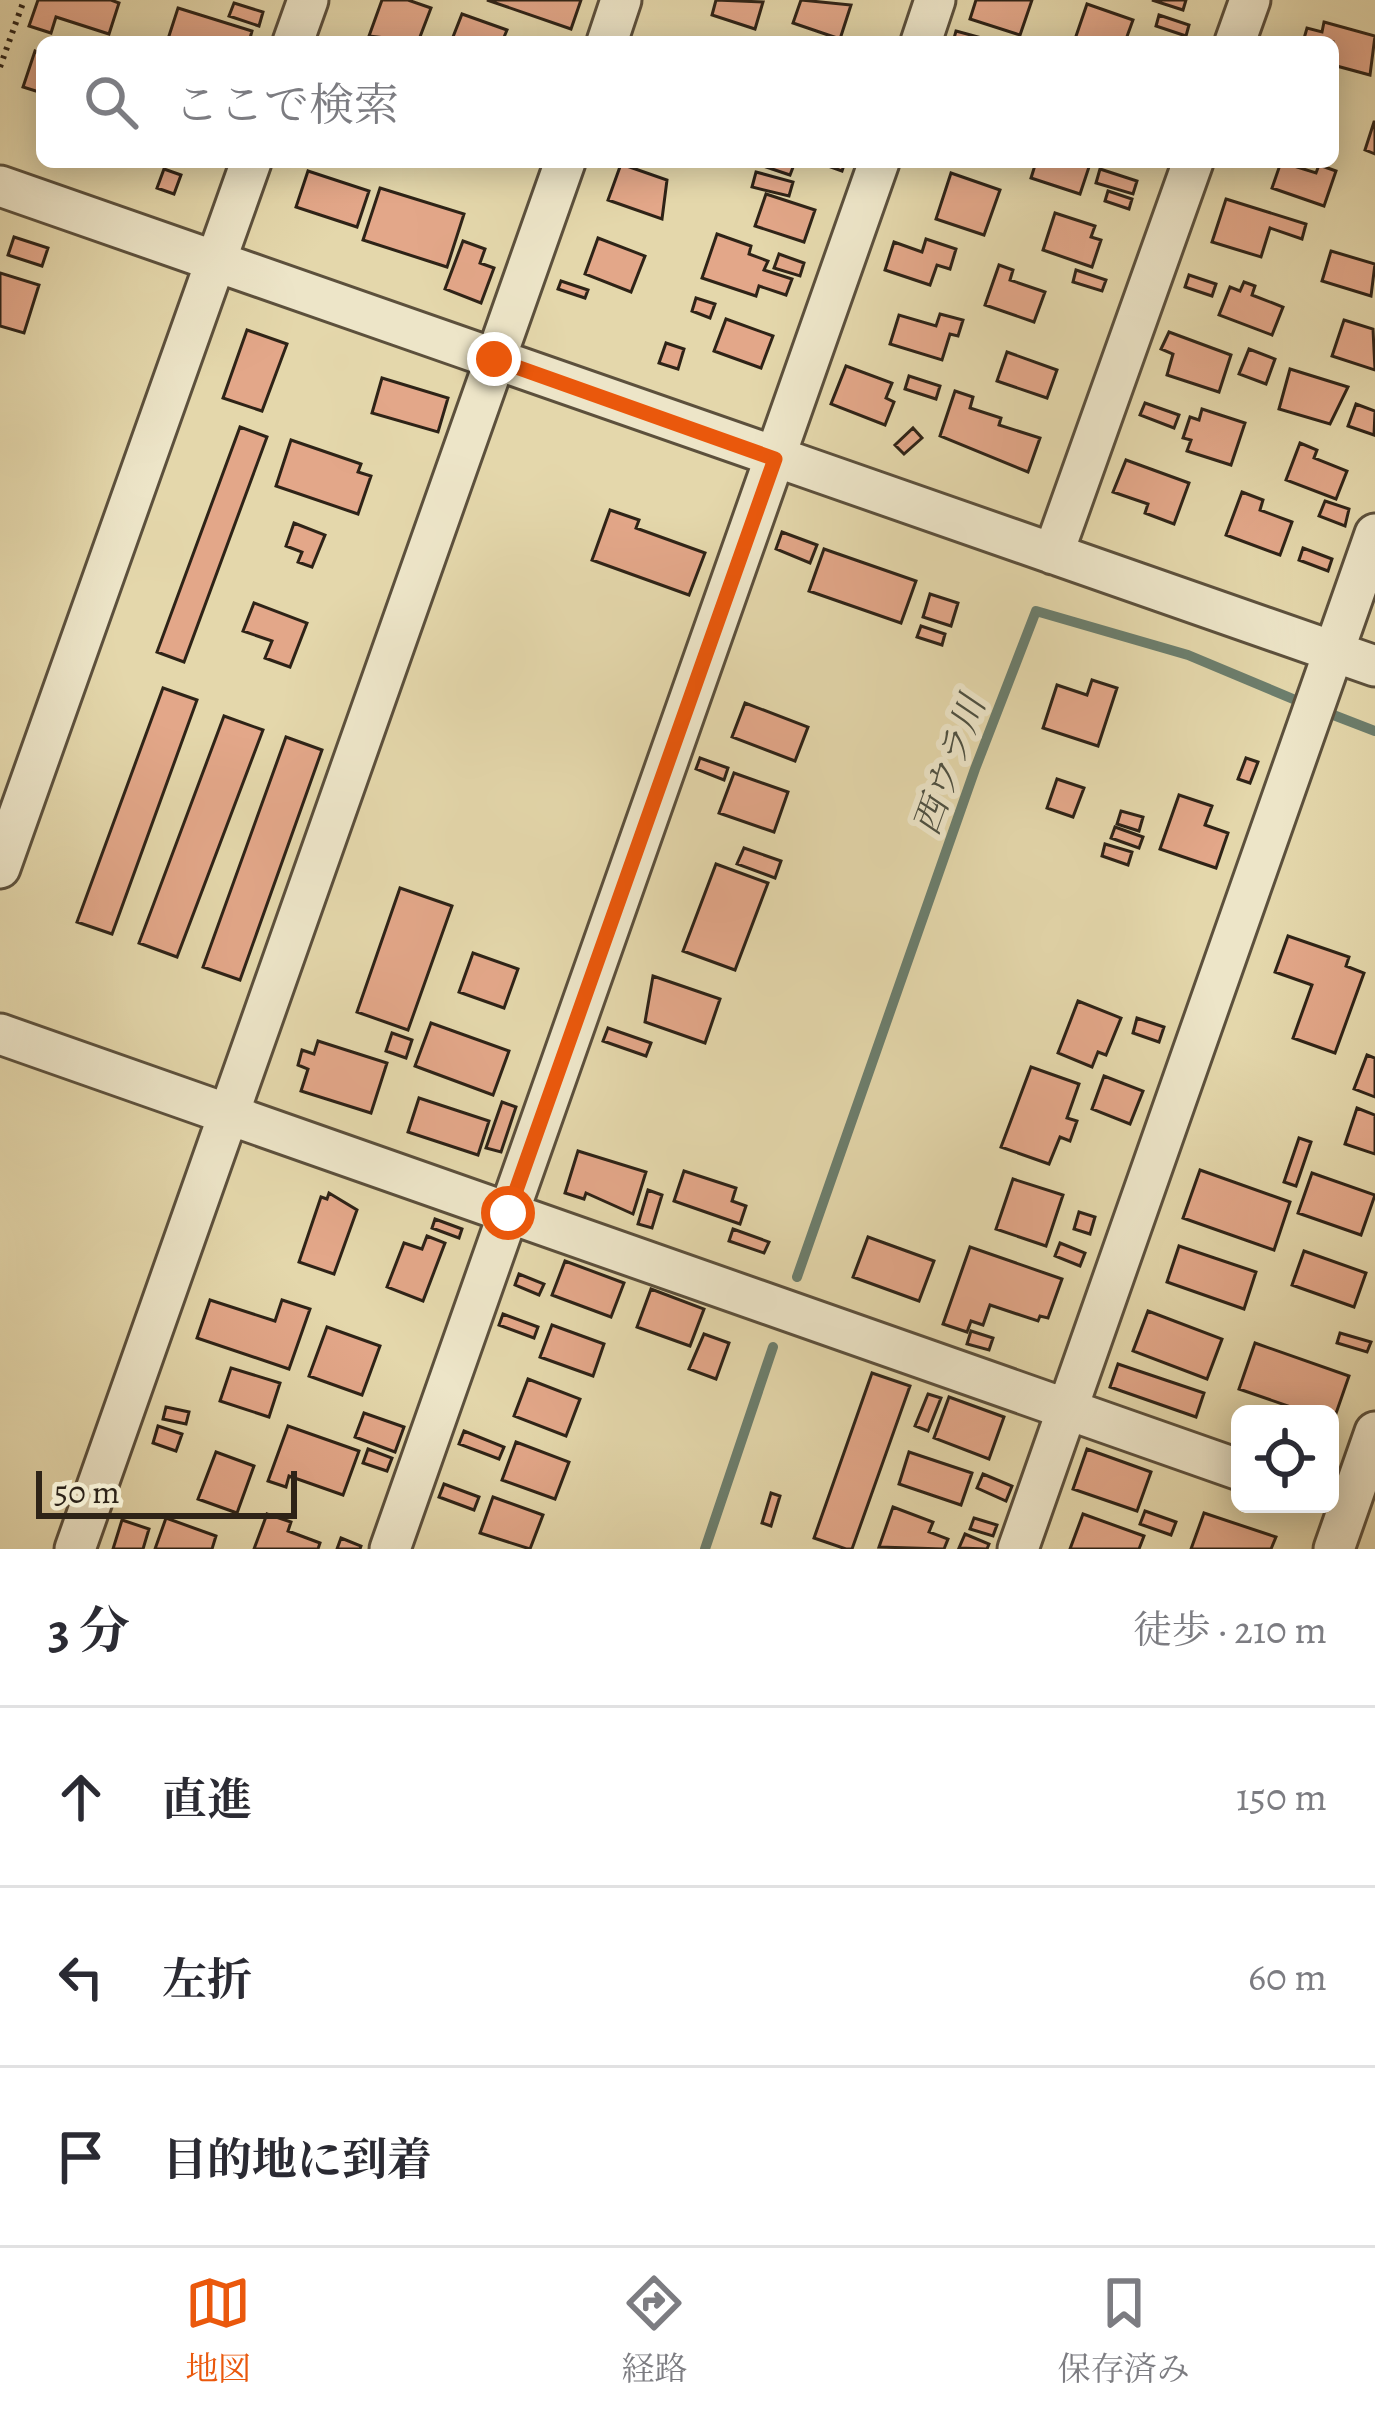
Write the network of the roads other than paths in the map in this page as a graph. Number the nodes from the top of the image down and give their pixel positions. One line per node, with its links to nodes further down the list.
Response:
1 (308, 0): 5 (street)
2 (622, 0): 6 (street)
3 (935, 0): 7 (street)
4 (1250, 0): 8 (street)
5 (295, 36)
6 (609, 36)
7 (923, 36)
8 (1237, 36)
9 (249, 168): 14 (street)
10 (563, 168): 15 (street)
11 (877, 168): 16 (street)
12 (1191, 168): 18 (street)
13 (0, 186): 14 (street)
14 (216, 259): 15 (street); 21 (street)
15 (494, 359): 16 (street); 23 (street)
16 (775, 459): 18 (street); 24 (street)
17 (1375, 533): 19 (street)
18 (1053, 554): 19 (street)
19 (1333, 651): 20 (street); 25 (street)
20 (1375, 666)
21 (0, 868)
22 (0, 1034): 23 (street)
23 (227, 1114): 24 (street); 29 (street)
24 (508, 1213): 25 (street); 30 (street)
25 (1068, 1409): 27 (street); 31 (street)
26 (1375, 1432): 28 (street)
27 (1231, 1467)
28 (1351, 1509): 32 (street)
29 (75, 1549)
30 (391, 1549)
31 (1018, 1549)
32 (1334, 1549)

